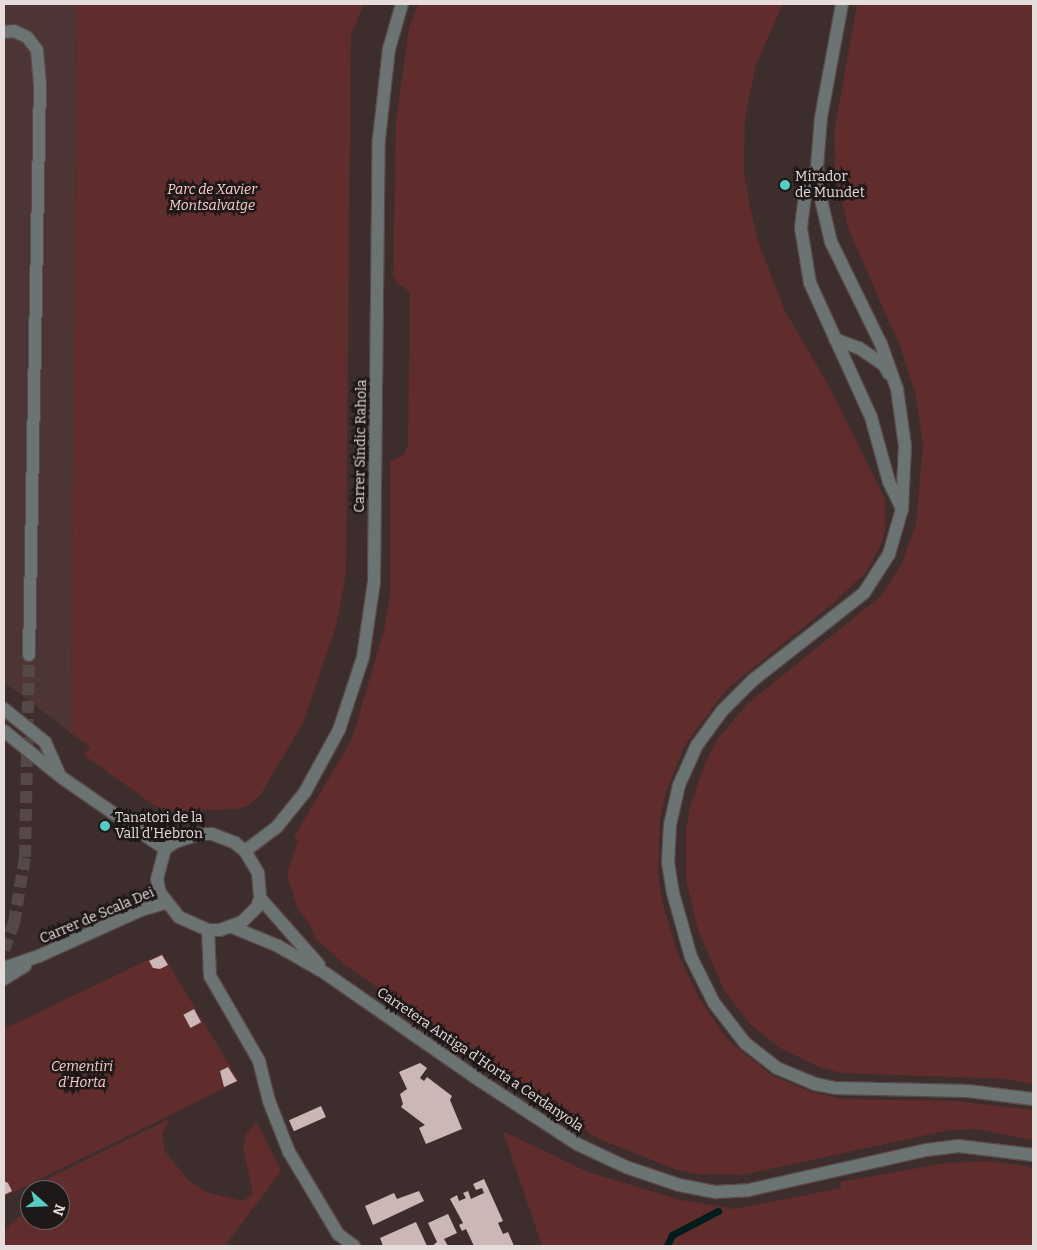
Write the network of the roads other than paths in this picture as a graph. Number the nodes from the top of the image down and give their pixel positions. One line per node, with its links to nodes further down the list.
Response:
1 (402, 4): 13 (street, Carrer Síndic Rahola)
2 (842, 4): 4 (street)
3 (4, 32): 8 (street)
4 (817, 167): 5 (street); 6 (street)
5 (835, 339): 6 (street); 7 (street)
6 (897, 390): 7 (street)
7 (902, 509): 22 (street)
8 (29, 655)
9 (4, 710): 11 (street)
10 (4, 732): 11 (street)
11 (61, 777): 12 (street)
12 (165, 850): 13 (street); 15 (street)
13 (245, 851): 14 (street)
14 (260, 898): 16 (street); 20 (street)
15 (166, 903): 17 (street); 18 (street, Carrer de Scala Dei)
16 (232, 927): 17 (street); 20 (street)
17 (208, 930): 24 (street)
18 (39, 956): 19 (street, Carrer de Scala Dei); 21 (street, Carrer de Scala Dei)
19 (4, 968)
20 (325, 973): 23 (street, Carretera Antiga d'Horta a Cerdanyola)
21 (4, 979)
22 (1033, 1098)
23 (1033, 1154)
24 (339, 1240): 25 (street)
25 (354, 1246)

